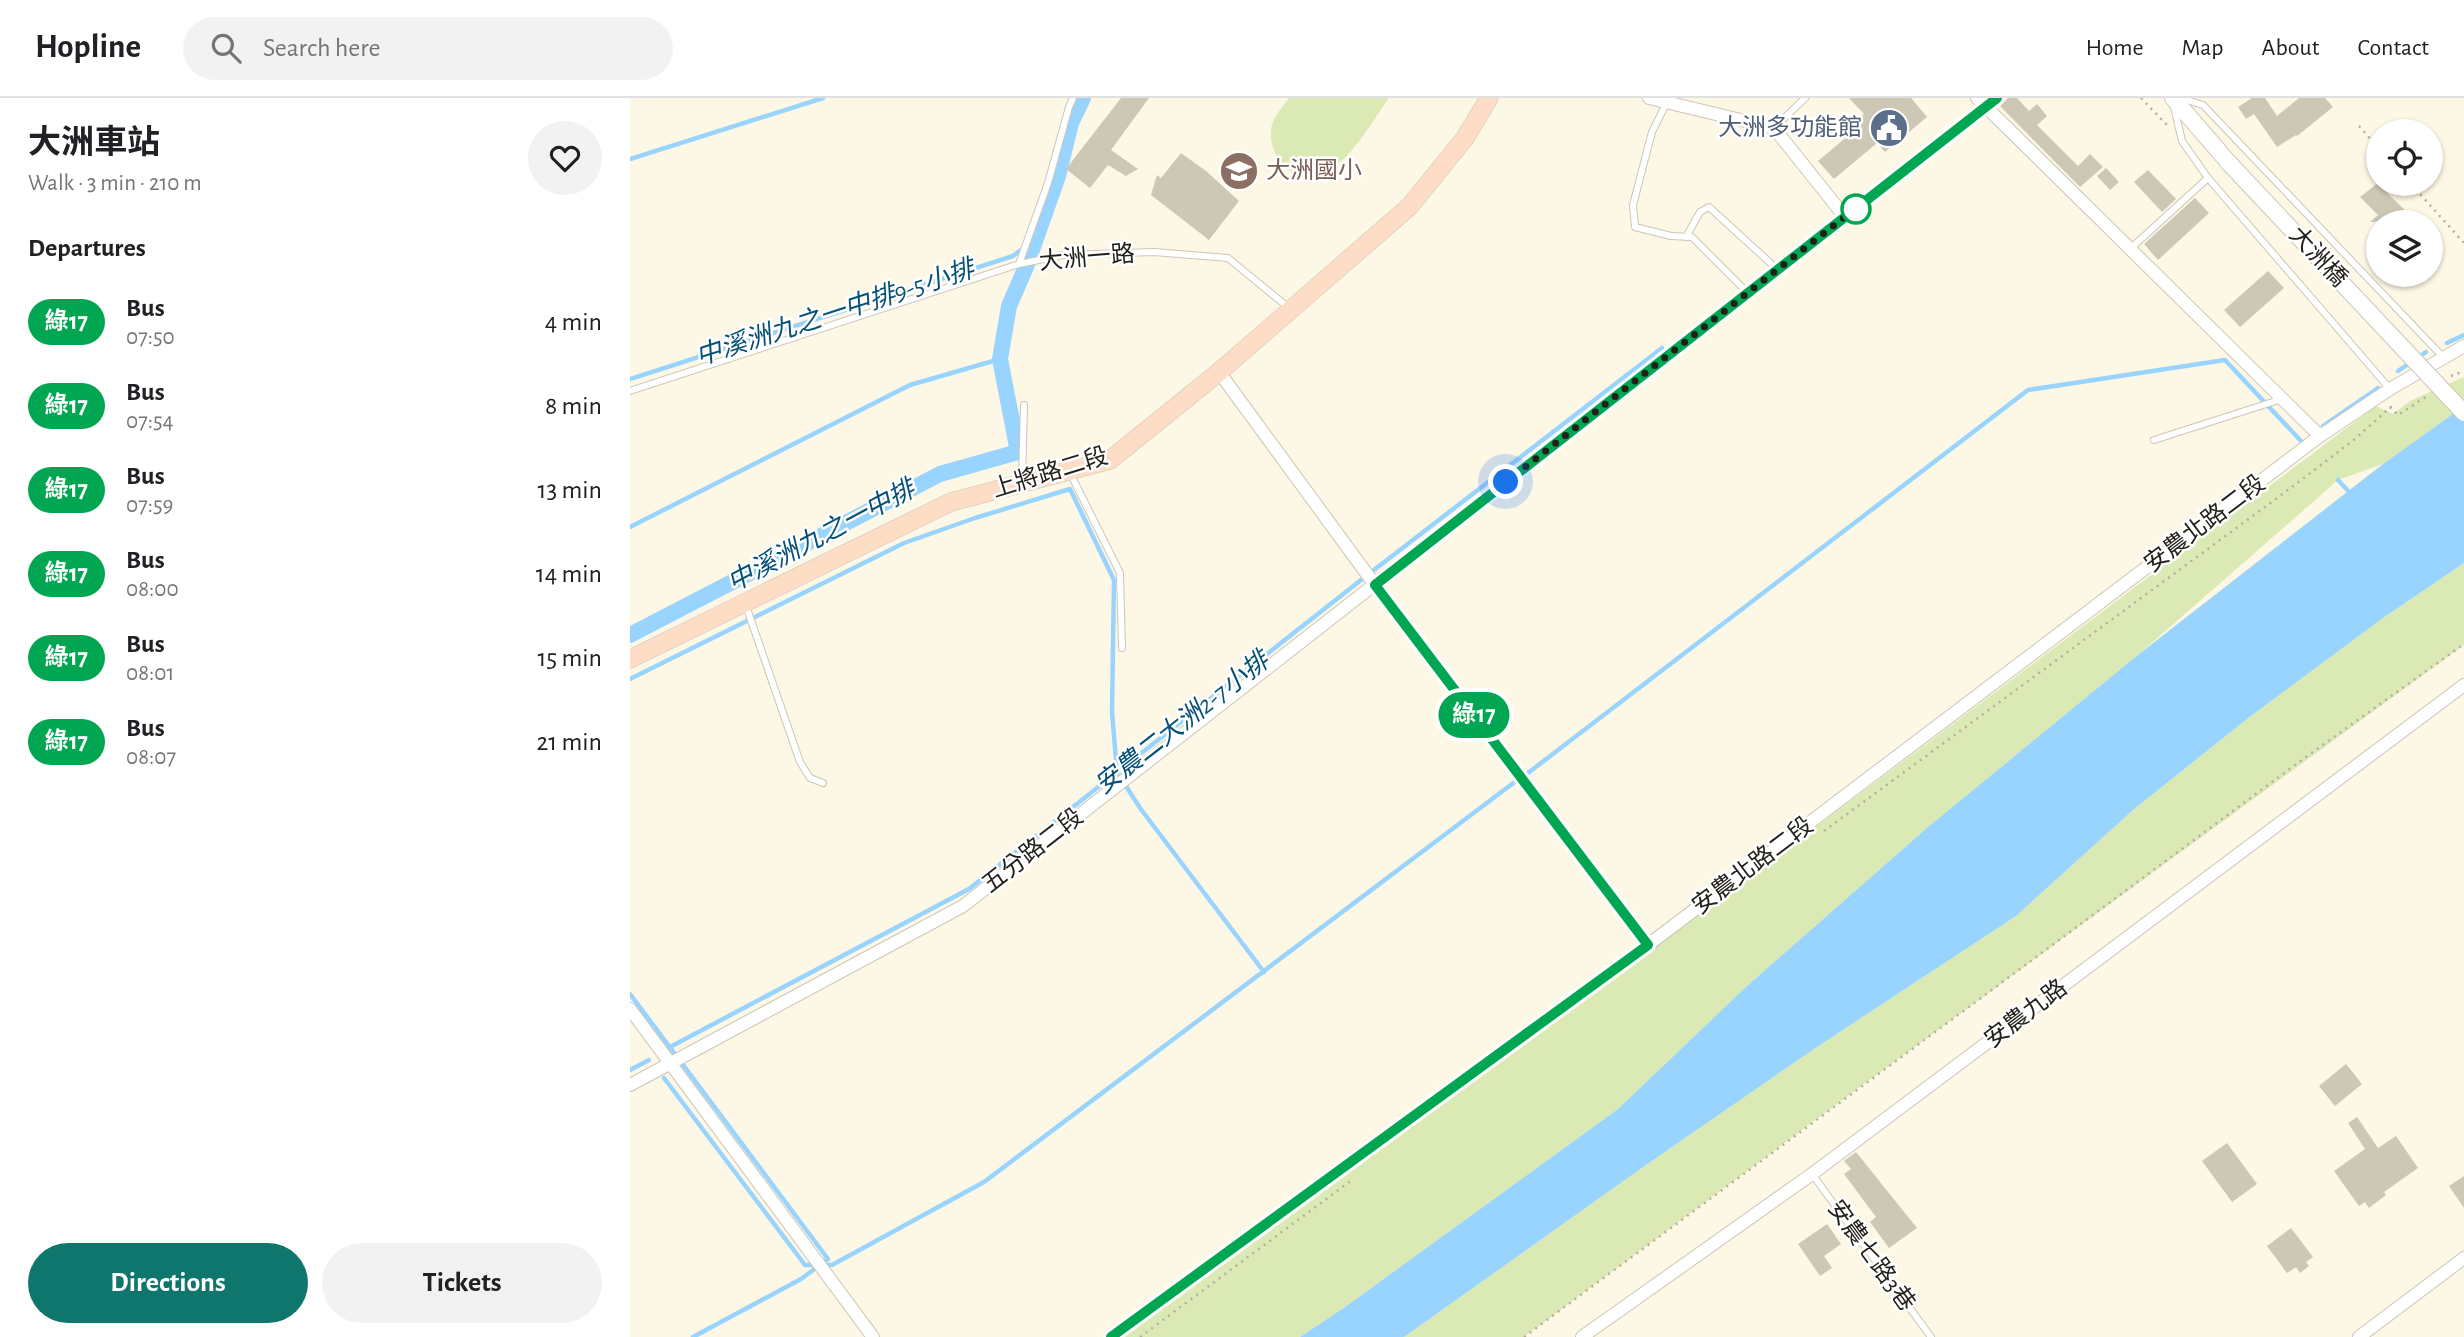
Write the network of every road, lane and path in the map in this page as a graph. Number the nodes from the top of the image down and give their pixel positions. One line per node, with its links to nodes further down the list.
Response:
1 (1073, 98): 19 (lane)
2 (1489, 98): 22 (main road, 上將路二段)
3 (1649, 98): 8 (street)
4 (1805, 98): 11 (lane)
5 (1997, 98): 9 (street, 五分路二段)
6 (2172, 98): 13 (lane); 26 (street, 大洲橋, bridge)
7 (2179, 98): 24 (lane)
8 (1668, 100): 11 (street); 16 (lane)
9 (1982, 102): 15 (street, 五分路二段); 18 (street)
10 (2359, 125): 12 (path)
11 (1774, 128): 15 (street)
12 (2366, 133)
13 (2208, 178): 18 (lane); 27 (lane)
14 (2422, 196): 17 (path)
15 (1845, 217): 20 (street, 五分路二段)
16 (1686, 237): 20 (lane); 21 (lane)
17 (2464, 243)
18 (2130, 249): 29 (street)
19 (1018, 264): 22 (lane, 大洲一路); 28 (lane, 大洲一路)
20 (1778, 270): 21 (street, 五分路二段)
21 (1748, 293): 37 (street, 五分路二段)
22 (1292, 310): 25 (main road, 上將路二段)
23 (2464, 346): 24 (street, 安農北路二段)
24 (2443, 357): 27 (street, 安農北路二段)
25 (1219, 372): 35 (main road, 上將路二段); 37 (street)
26 (2439, 386): 31 (path); 32 (street, 大洲橋, bridge)
27 (2390, 389): 33 (street, 安農北路二段)
28 (630, 391)
29 (2283, 399): 33 (street); 34 (lane)
30 (1024, 405): 36 (lane)
31 (2390, 407)
32 (2464, 413)
33 (2320, 436): 44 (street, 安農北路二段)
34 (2154, 440)
35 (1069, 471): 36 (main road, 上將路二段); 40 (lane)
36 (1022, 483): 38 (main road, 上將路二段)
37 (1375, 585): 44 (street); 46 (street, 五分路二段)
38 (745, 602): 41 (main road, 上將路二段); 43 (lane)
39 (2464, 644): 52 (path)
40 (1122, 648)
41 (630, 659)
42 (2464, 685): 48 (street, 安農九路)
43 (823, 783)
44 (1648, 945): 51 (street, 安農北路二段)
45 (630, 1009): 46 (street)
46 (670, 1064): 47 (street, 五分路二段); 50 (street)
47 (630, 1085)
48 (1812, 1174): 53 (street, 安農九路); 54 (lane, 安農七路3巷)
49 (2464, 1258): 55 (street)
50 (873, 1337)
51 (1111, 1337)
52 (1524, 1337)
53 (1582, 1337)
54 (1931, 1337)
55 (2359, 1337)

